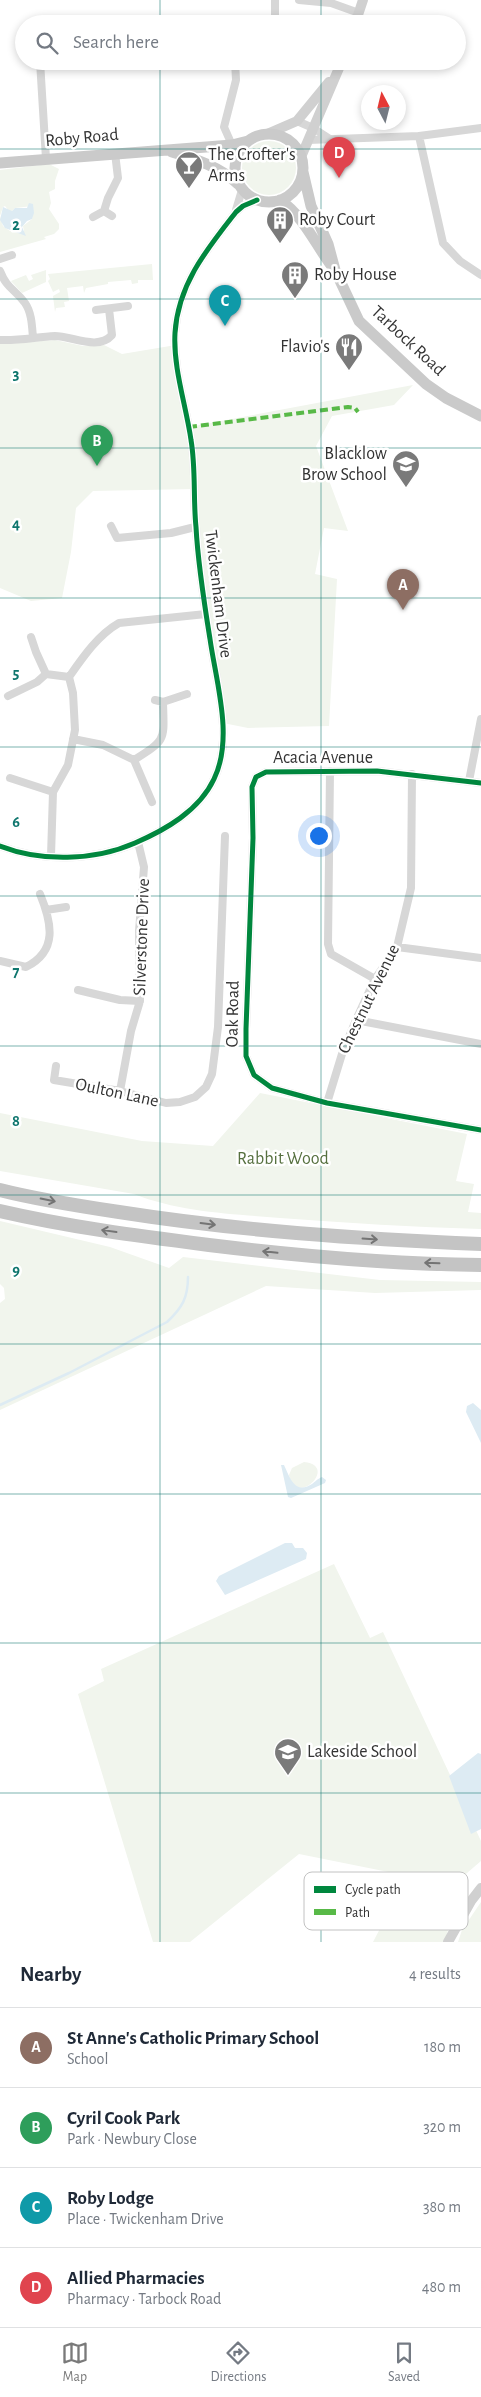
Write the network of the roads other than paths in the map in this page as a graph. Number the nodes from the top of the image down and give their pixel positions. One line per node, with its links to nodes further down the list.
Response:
1 (276, 0): 5 (street)
2 (299, 0): 4 (street)
3 (363, 0): 4 (main road)
4 (359, 13)
5 (275, 15)
6 (41, 70): 22 (street)
7 (235, 70): 18 (street)
8 (338, 70): 9 (main road)
9 (336, 74): 10 (main road); 11 (main road)
10 (298, 121): 11 (street); 13 (main road)
11 (313, 128): 15 (main road); 16 (street)
12 (481, 128): 14 (street)
13 (267, 134): 17 (main road); 21 (main road)
14 (419, 136): 16 (street); 36 (street)
15 (308, 140): 16 (street); 21 (main road)
16 (330, 140)
17 (248, 141): 18 (main road, Roby Road); 25 (main road)
18 (232, 145): 19 (main road, Roby Road)
19 (166, 150): 20 (main road, Roby Road); 25 (main road, Roby Road)
20 (116, 153): 22 (main road, Roby Road); 28 (street)
21 (301, 157): 24 (main road)
22 (46, 159): 23 (main road, Roby Road)
23 (0, 164)
24 (303, 172): 27 (main road); 34 (main road, Tarbock Road)
25 (240, 187): 26 (main road); 29 (street, Twickenham Drive)
26 (257, 200): 27 (main road); 29 (street, Twickenham Drive)
27 (280, 200): 34 (main road, Tarbock Road)
28 (104, 211): 30 (street); 31 (street)
29 (236, 212): 44 (street, Twickenham Drive)
30 (112, 216)
31 (93, 217)
32 (12, 255): 33 (street)
33 (0, 259)
34 (334, 270): 42 (main road, Tarbock Road)
35 (0, 271): 40 (street)
36 (481, 276)
37 (128, 306): 38 (street)
38 (109, 309): 39 (street); 40 (street)
39 (96, 310)
40 (33, 338): 41 (street)
41 (0, 340)
42 (481, 416)
43 (111, 526): 44 (street)
44 (196, 527): 45 (street, Twickenham Drive)
45 (206, 614): 48 (street); 65 (street, Twickenham Drive)
46 (31, 637): 47 (street)
47 (46, 674): 48 (street); 50 (street)
48 (69, 677): 54 (street)
49 (187, 694): 52 (street)
50 (8, 696)
51 (154, 700): 52 (street)
52 (163, 702): 55 (street)
53 (481, 719): 60 (street)
54 (73, 739): 55 (street); 62 (street)
55 (134, 760): 63 (street)
56 (330, 771): 57 (street, Acacia Avenue); 58 (street, Acacia Avenue); 74 (street)
57 (412, 774): 60 (street, Acacia Avenue); 71 (street, Chestnut Avenue)
58 (256, 777): 81 (street, Oak Road)
59 (10, 778): 62 (street)
60 (469, 781): 61 (street, Acacia Avenue)
61 (481, 783)
62 (53, 792): 67 (street)
63 (152, 802)
64 (225, 836): 80 (street, Oulton Lane)
65 (138, 842): 67 (street, Twickenham Drive); 76 (street, Silverstone Drive)
66 (0, 846): 67 (street, Twickenham Drive)
67 (50, 856)
68 (40, 894): 70 (street)
69 (66, 907): 70 (street)
70 (46, 910): 73 (street)
71 (396, 947): 72 (street); 74 (street, Chestnut Avenue)
72 (481, 958)
73 (0, 961)
74 (375, 979): 77 (street, Chestnut Avenue)
75 (78, 990): 76 (street)
76 (140, 1001): 80 (street, Silverstone Drive)
77 (356, 1020): 78 (street); 81 (street, Chestnut Avenue)
78 (481, 1044)
79 (56, 1066): 80 (street, Oulton Lane)
80 (120, 1091)
81 (327, 1103): 82 (street, Oak Road)
82 (481, 1130)
83 (0, 1190): 85 (highway, one-way to 85)
84 (0, 1211): 86 (highway, one-way to 84)
85 (481, 1244)
86 (481, 1265)
87 (481, 1888): 88 (main road)
88 (468, 1906)
89 (455, 1930): 90 (main road)
90 (448, 1942)

